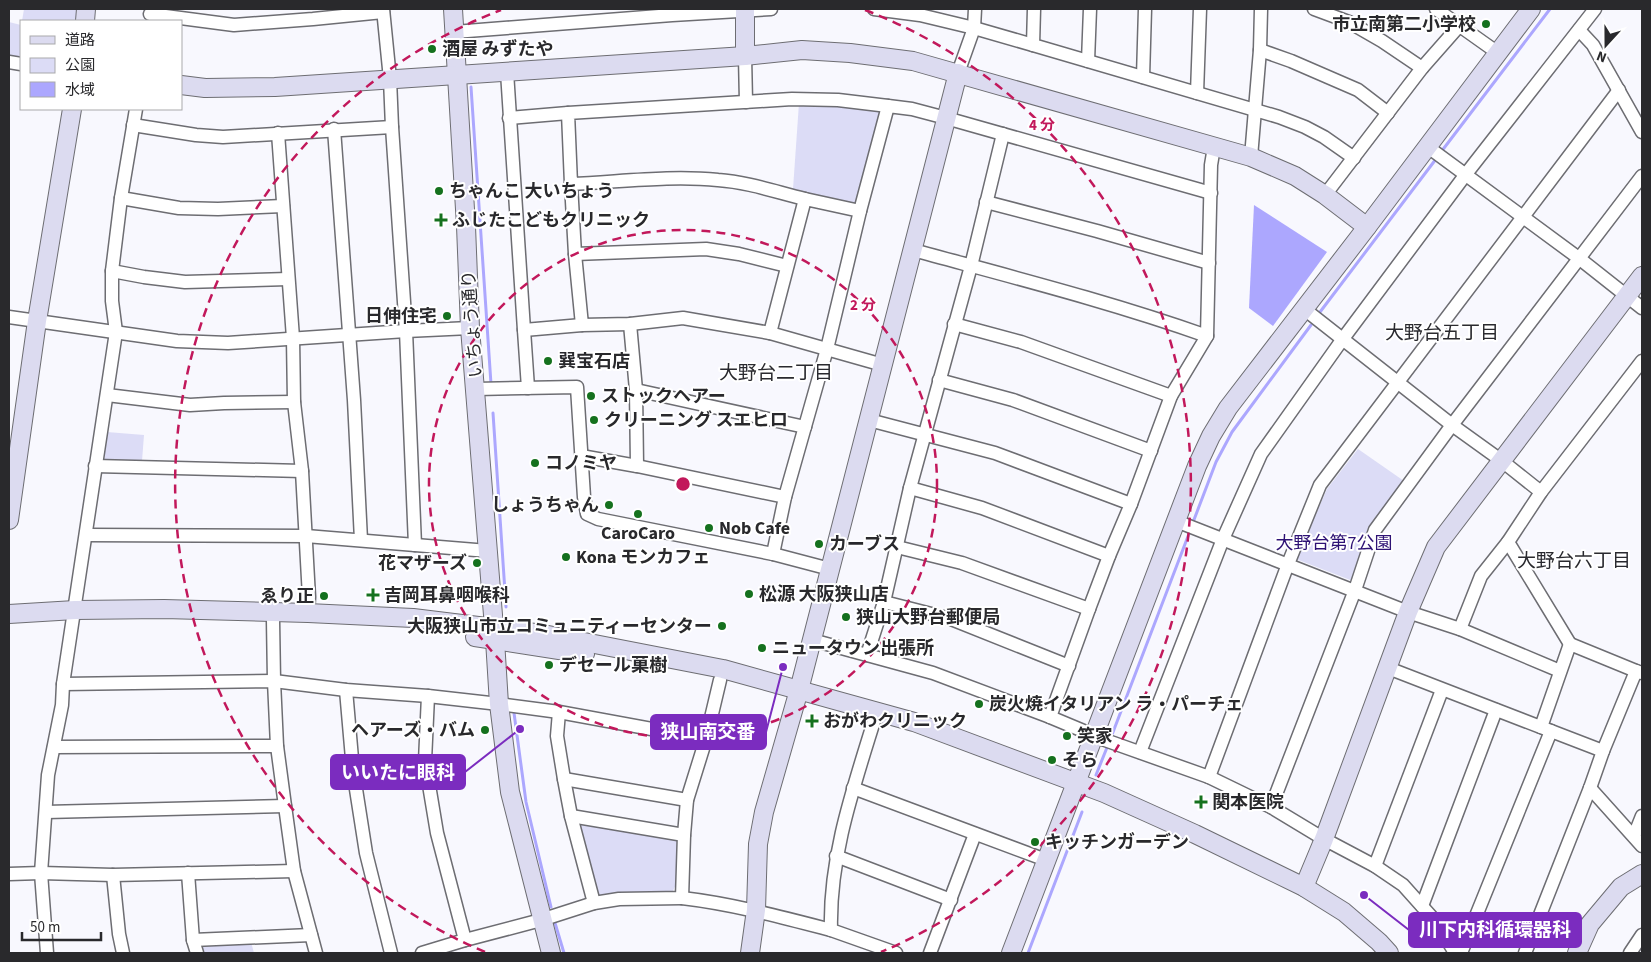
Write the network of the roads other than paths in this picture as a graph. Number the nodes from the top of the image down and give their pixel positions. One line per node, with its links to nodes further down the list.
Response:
1 (453, 9): 22 (street, いちょう通り)
2 (771, 9): 14 (street)
3 (874, 9): 17 (street)
4 (975, 9): 20 (street)
5 (1034, 9): 23 (street)
6 (1090, 9): 27 (street)
7 (1145, 9): 32 (street)
8 (1200, 9): 36 (street)
9 (1261, 9): 24 (street)
10 (1314, 9): 28 (street)
11 (1436, 9): 19 (street)
12 (1531, 9): 25 (street)
13 (1595, 9): 21 (street)
14 (745, 10): 16 (street); 26 (street)
15 (383, 11): 18 (street); 33 (street)
16 (672, 12): 22 (street)
17 (920, 12): 20 (street)
18 (150, 15)
19 (1459, 26): 25 (street); 28 (street)
20 (974, 28): 23 (street); 30 (street)
21 (1579, 30): 35 (street); 56 (street)
22 (454, 32): 31 (street, いちょう通り)
23 (1033, 45): 27 (street)
24 (1260, 50): 41 (street); 43 (street)
25 (1498, 52): 52 (street)
26 (745, 56): 29 (street); 30 (street); 37 (street)
27 (1088, 61): 32 (street)
28 (1422, 68): 43 (street)
29 (507, 72): 31 (street); 44 (street)
30 (958, 73): 45 (street); 53 (street)
31 (456, 75): 33 (street); 85 (street, いちょう通り)
32 (1143, 77): 36 (street)
33 (390, 79): 34 (street); 47 (street)
34 (182, 85)
35 (1620, 90): 49 (street); 66 (street)
36 (1197, 93): 41 (street)
37 (746, 102): 38 (street); 42 (street)
38 (888, 106): 45 (street); 65 (street)
39 (72, 110): 81 (street)
40 (136, 110): 46 (street)
41 (1256, 112): 54 (street); 55 (street)
42 (568, 113): 44 (street); 58 (street)
43 (1388, 113): 55 (street)
44 (509, 118): 86 (street)
45 (946, 118): 51 (street); 68 (street)
46 (133, 125): 50 (street); 61 (street)
47 (392, 127): 48 (street); 87 (street)
48 (334, 130): 50 (street); 90 (street)
49 (1642, 132)
50 (278, 133): 64 (street)
51 (1003, 134): 59 (street); 63 (street)
52 (1428, 146): 56 (street); 67 (street)
53 (1214, 147): 54 (street); 59 (street)
54 (1251, 157): 60 (street)
55 (1354, 158): 60 (street)
56 (1466, 174): 66 (street); 93 (street)
57 (1642, 176): 70 (street)
58 (571, 184): 62 (street); 69 (street)
59 (1211, 193): 71 (street)
60 (1325, 195): 67 (street)
61 (121, 198): 64 (street); 74 (street)
62 (805, 199): 65 (street); 72 (street)
63 (986, 202): 71 (street); 73 (street)
64 (283, 206): 76 (street)
65 (860, 211): 94 (street)
66 (1523, 217): 70 (street); 98 (street)
67 (1367, 227): 78 (street)
68 (913, 250): 73 (street); 96 (street)
69 (575, 254): 72 (street); 84 (street)
70 (1580, 259): 77 (street); 106 (street)
71 (1209, 263): 91 (street)
72 (787, 266): 89 (street)
73 (971, 266): 83 (street); 91 (street)
74 (112, 271): 76 (street); 88 (street)
75 (1642, 276): 77 (street)
76 (288, 278): 92 (street)
77 (1628, 296): 79 (street); 111 (street)
78 (1303, 308): 93 (street); 120 (street)
79 (1642, 308)
80 (9, 317): 81 (street)
81 (37, 321): 88 (street); 119 (street)
82 (630, 324): 84 (street); 89 (street); 101 (street)
83 (954, 324): 97 (street); 103 (street)
84 (582, 325): 86 (street)
85 (470, 328): 87 (street); 100 (street, いちょう通り)
86 (524, 330): 99 (street)
87 (406, 331): 90 (street); 126 (street)
88 (116, 332): 92 (street); 102 (street)
89 (770, 333): 94 (street)
90 (350, 335): 92 (street); 124 (street)
91 (1207, 336): 103 (street)
92 (292, 338): 104 (street)
93 (1342, 340): 98 (street); 123 (street)
94 (827, 349): 96 (street); 107 (street)
95 (1642, 361): 116 (street)
96 (883, 365): 105 (street)
97 (939, 380): 108 (street); 109 (street)
98 (1399, 383): 106 (street); 131 (street)
99 (528, 388): 100 (street); 110 (street)
100 (476, 389): 128 (street, いちょう通り)
101 (636, 390): 107 (street); 113 (street)
102 (107, 395): 104 (street); 112 (street)
103 (1171, 396): 109 (street)
104 (294, 402): 114 (street)
105 (868, 420): 108 (street); 132 (street)
106 (1452, 425): 111 (street); 133 (street)
107 (804, 427): 117 (street)
108 (925, 435): 115 (street); 118 (street)
109 (1151, 451): 118 (street)
110 (581, 456): 113 (street); 129 (street)
111 (1502, 461): 116 (street); 136 (street)
112 (95, 466): 114 (street); 121 (street)
113 (637, 466): 117 (street)
114 (302, 471): 122 (street)
115 (910, 488): 127 (street); 130 (street)
116 (1541, 492): 125 (street)
117 (785, 497): 129 (street)
118 (1131, 504): 130 (street)
119 (9, 520)
120 (1185, 525): 123 (street); 165 (street)
121 (86, 535): 122 (street); 139 (street)
122 (306, 536): 124 (street); 137 (street)
123 (1223, 539): 131 (street); 169 (street)
124 (361, 540): 126 (street)
125 (1508, 542): 142 (street); 145 (street)
126 (415, 544): 128 (street)
127 (898, 547): 134 (street); 135 (street)
128 (488, 551): 143 (street, いちょう通り)
129 (773, 554): 132 (street)
130 (1109, 556): 135 (street)
131 (1288, 564): 133 (street); 170 (street)
132 (830, 569): 144 (street)
133 (1355, 590): 136 (street); 177 (street)
134 (884, 602): 146 (street); 147 (street)
135 (1089, 610): 147 (street)
136 (1408, 612): 142 (street); 148 (street)
137 (308, 613): 139 (street); 143 (street)
138 (9, 614): 139 (street)
139 (74, 616): 140 (street); 141 (street); 153 (street)
140 (273, 620): 143 (street); 152 (street)
141 (9, 625)
142 (1460, 629): 149 (street)
143 (495, 633): 151 (street); 156 (street); 158 (street, いちょう通り)
144 (812, 640): 146 (street); 156 (street)
145 (1570, 644): 149 (street); 150 (street)
146 (868, 655): 161 (street)
147 (1069, 666): 161 (street)
148 (1388, 668): 155 (street); 183 (street)
149 (1560, 671): 163 (street)
150 (1639, 672): 168 (street)
151 (720, 680): 156 (street); 164 (street)
152 (274, 681): 153 (street); 154 (street); 166 (street)
153 (63, 684): 167 (street)
154 (346, 690): 157 (street); 210 (street)
155 (1442, 690): 159 (street); 187 (street)
156 (798, 695): 162 (street); 172 (street); 199 (street)
157 (428, 696): 158 (street); 205 (street)
158 (499, 704): 160 (street); 200 (street, いちょう通り)
159 (1496, 710): 163 (street); 198 (street)
160 (559, 712): 164 (street); 171 (street)
161 (1050, 716): 165 (street)
162 (874, 721): 172 (street); 173 (street)
163 (1546, 729): 168 (street); 220 (street)
164 (706, 739): 175 (street)
165 (1105, 740): 169 (street); 172 (street)
166 (277, 746): 167 (street); 176 (street)
167 (54, 747): 178 (street)
168 (1603, 751): 174 (street)
169 (1140, 752): 170 (street)
170 (1209, 777): 177 (street)
171 (564, 779): 175 (street); 179 (street)
172 (1074, 786): 186 (street); 194 (street); 217 (street)
173 (853, 788): 181 (street); 185 (street)
174 (1590, 788): 184 (street); 221 (street)
175 (687, 800): 182 (street)
176 (285, 806): 178 (street); 188 (street)
177 (1272, 807): 183 (street)
178 (46, 812): 189 (street)
179 (571, 816): 182 (street); 197 (street)
180 (1642, 816): 184 (street)
181 (975, 834): 186 (street); 196 (street)
182 (684, 835): 195 (street)
183 (1324, 839): 187 (street); 194 (street)
184 (1638, 841)
185 (836, 856): 196 (street); 201 (street)
186 (1046, 860): 216 (street)
187 (1375, 866): 198 (street)
188 (294, 872): 190 (street); 203 (street)
189 (41, 873): 191 (street); 192 (street); 206 (street)
190 (188, 873): 192 (street); 204 (street)
191 (9, 874)
192 (113, 874): 207 (street)
193 (1642, 874): 222 (street)
194 (1304, 887): 218 (street)
195 (682, 898): 197 (street); 199 (street)
196 (951, 900): 215 (street)
197 (594, 903): 200 (street)
198 (1422, 906): 219 (street)
199 (756, 910): 201 (street); 213 (street)
200 (541, 920): 205 (street); 212 (street, いちょう通り)
201 (831, 930): 214 (street)
202 (1642, 935): 223 (street)
203 (311, 936): 204 (street); 209 (street)
204 (193, 940): 208 (street)
205 (465, 940): 211 (street)
206 (47, 953)
207 (123, 953)
208 (197, 953)
209 (316, 953)
210 (391, 953)
211 (422, 953)
212 (551, 953)
213 (750, 953)
214 (896, 953)
215 (930, 953)
216 (1011, 953)
217 (1372, 953)
218 (1389, 953)
219 (1454, 953)
220 (1461, 953)
221 (1525, 953)
222 (1578, 953)
223 (1630, 953)

